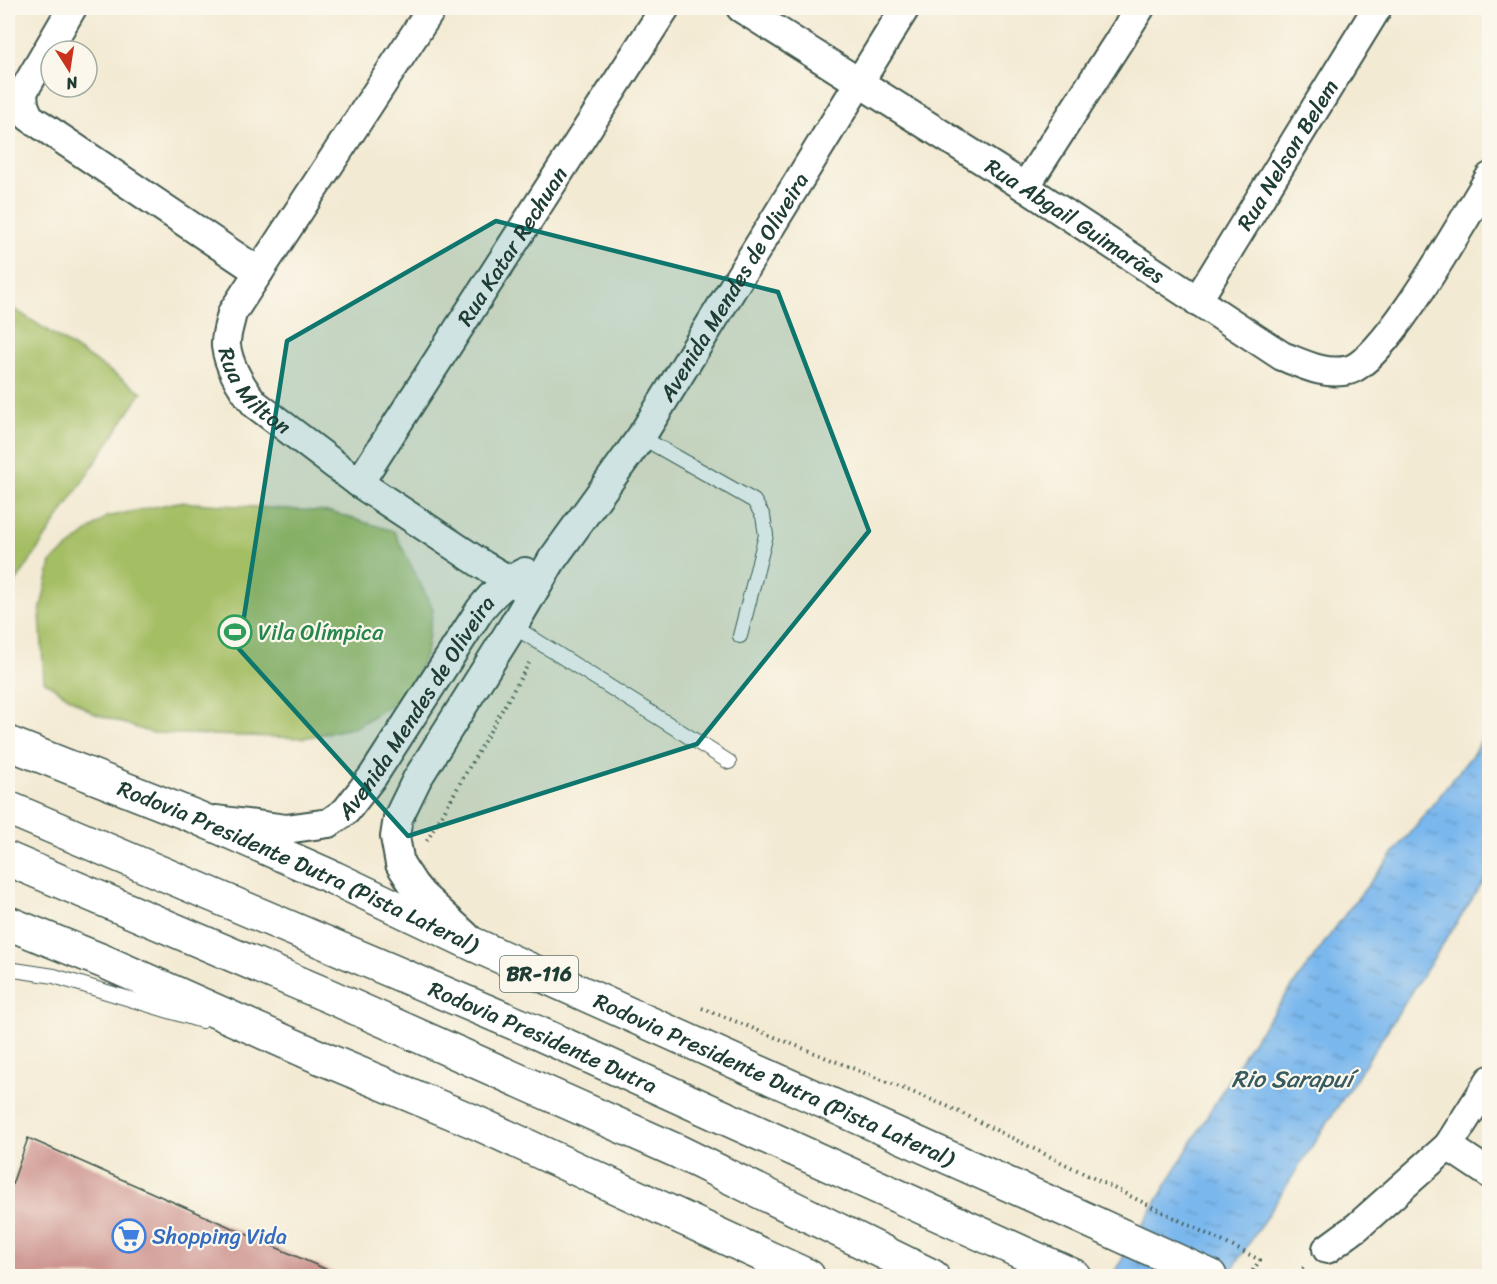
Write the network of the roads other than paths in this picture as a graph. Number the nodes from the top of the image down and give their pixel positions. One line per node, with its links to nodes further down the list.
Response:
1 (72, 8): 11 (street)
2 (432, 8): 11 (street, Rua Milton)
3 (664, 8): 14 (street, Rua Katar Rechuan)
4 (741, 8): 8 (street, Rua Abgail Guimarães)
5 (905, 8): 8 (street, Avenida Mendes de Oliveira)
6 (1140, 8): 10 (street)
7 (1377, 8): 12 (street, Rua Nelson Belem)
8 (859, 82): 10 (street, Rua Abgail Guimarães); 13 (street, Avenida Mendes de Oliveira)
9 (1490, 177): 12 (street, Rua Abgail Guimarães)
10 (1024, 187): 12 (street, Rua Abgail Guimarães)
11 (259, 272): 14 (street, Rua Milton)
12 (1197, 301)
13 (641, 437): 15 (street, Avenida Mendes de Oliveira); 17 (lane)
14 (358, 483): 15 (street, Rua Milton)
15 (520, 587): 16 (street, Avenida Mendes de Oliveira); 21 (street, Avenida Mendes de Oliveira)
16 (513, 626): 19 (lane); 24 (street, Avenida Mendes de Oliveira)
17 (740, 636)
18 (8, 743): 21 (highway, Rodovia Presidente Dutra (Pista Lateral) / BR-116)
19 (729, 762)
20 (8, 808): 33 (highway, Rodovia Presidente Dutra / BR-116)
21 (196, 817): 24 (highway, Rodovia Presidente Dutra (Pista Lateral) / BR-116)
22 (8, 859): 32 (highway)
23 (8, 922): 26 (highway)
24 (475, 945): 34 (highway, Rodovia Presidente Dutra (Pista Lateral) / BR-116)
25 (8, 969): 26 (lane)
26 (317, 1056): 31 (highway)
27 (1490, 1080): 28 (street)
28 (1448, 1146): 29 (street); 30 (street)
29 (1490, 1174)
30 (1327, 1249)
31 (808, 1276)
32 (932, 1276)
33 (1074, 1276)
34 (1210, 1276)

